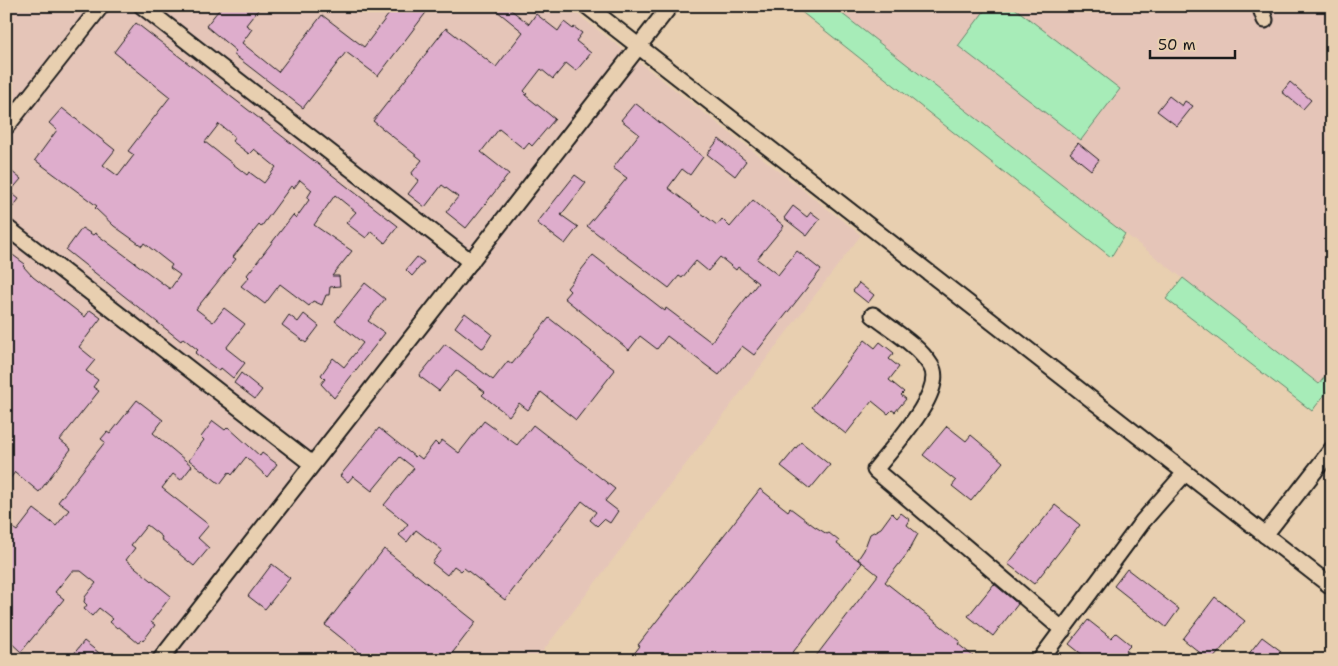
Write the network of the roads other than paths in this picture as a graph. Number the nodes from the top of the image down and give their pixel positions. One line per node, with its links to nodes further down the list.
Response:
1 (101, 6): 6 (street)
2 (142, 6): 8 (street)
3 (587, 6): 5 (street)
4 (670, 6): 5 (street)
5 (639, 46): 8 (street); 12 (street)
6 (6, 127)
7 (6, 227): 11 (street)
8 (471, 262): 11 (street)
9 (873, 315): 15 (street)
10 (1332, 449): 13 (street)
11 (312, 464): 16 (street)
12 (1185, 473): 13 (street); 15 (street)
13 (1265, 535): 14 (street)
14 (1332, 587)
15 (1063, 630): 17 (street)
16 (160, 660)
17 (1040, 660)

